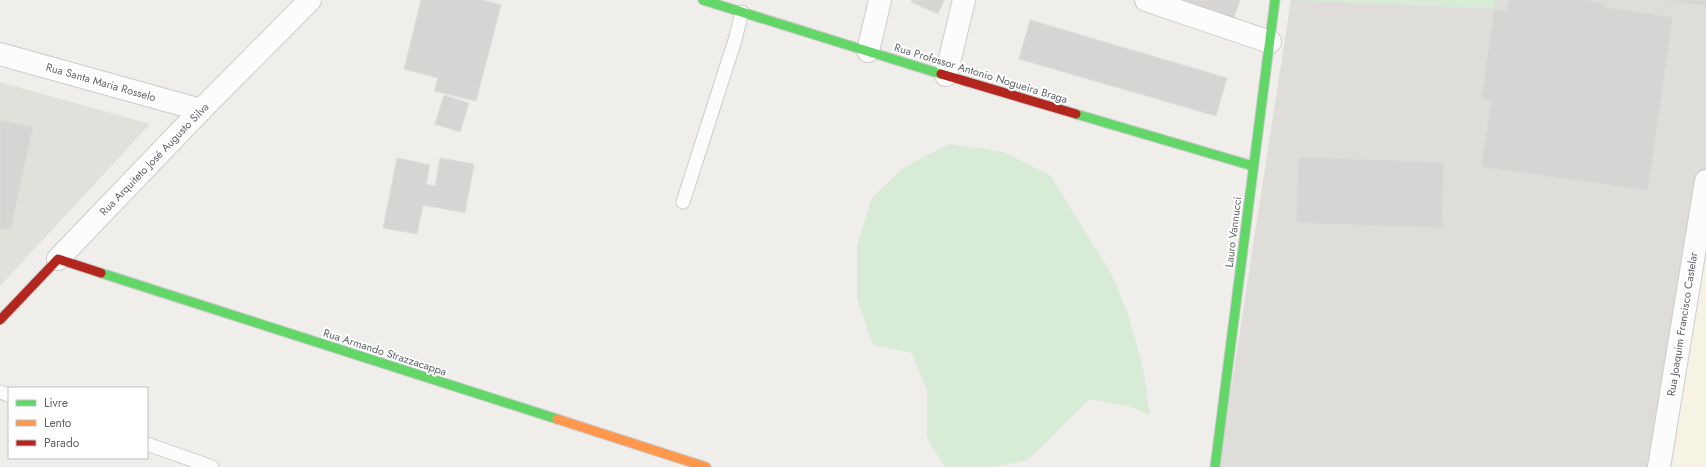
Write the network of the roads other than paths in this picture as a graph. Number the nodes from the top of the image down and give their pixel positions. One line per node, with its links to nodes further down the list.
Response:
1 (310, 0): 12 (street, Rua Arquiteto José Augusto Silva)
2 (703, 0): 7 (street, Rua Professor Antonio Nogueira Braga)
3 (880, 0): 9 (street)
4 (964, 0): 11 (street)
5 (1146, 0): 8 (street)
6 (1275, 0): 8 (street, Lauro Vannucci)
7 (742, 12): 9 (street, Rua Professor Antonio Nogueira Braga); 15 (lane)
8 (1270, 42): 13 (street, Lauro Vannucci)
9 (868, 51): 11 (street, Rua Professor Antonio Nogueira Braga)
10 (0, 54): 12 (street, Rua Santa Maria Rosselo)
11 (946, 75): 13 (street, Rua Professor Antonio Nogueira Braga)
12 (201, 110): 16 (street, Rua Arquiteto José Augusto Silva)
13 (1253, 166): 21 (street, Lauro Vannucci)
14 (1705, 187): 22 (street, Rua Joaquim Francisco Castelar)
15 (683, 202)
16 (58, 259): 17 (street, Rua Arquiteto José Augusto Silva); 20 (street, Rua Armando Strazzacappa)
17 (0, 320)
18 (148, 444): 19 (lane)
19 (212, 467)
20 (706, 467)
21 (1215, 467)
22 (1659, 467)

